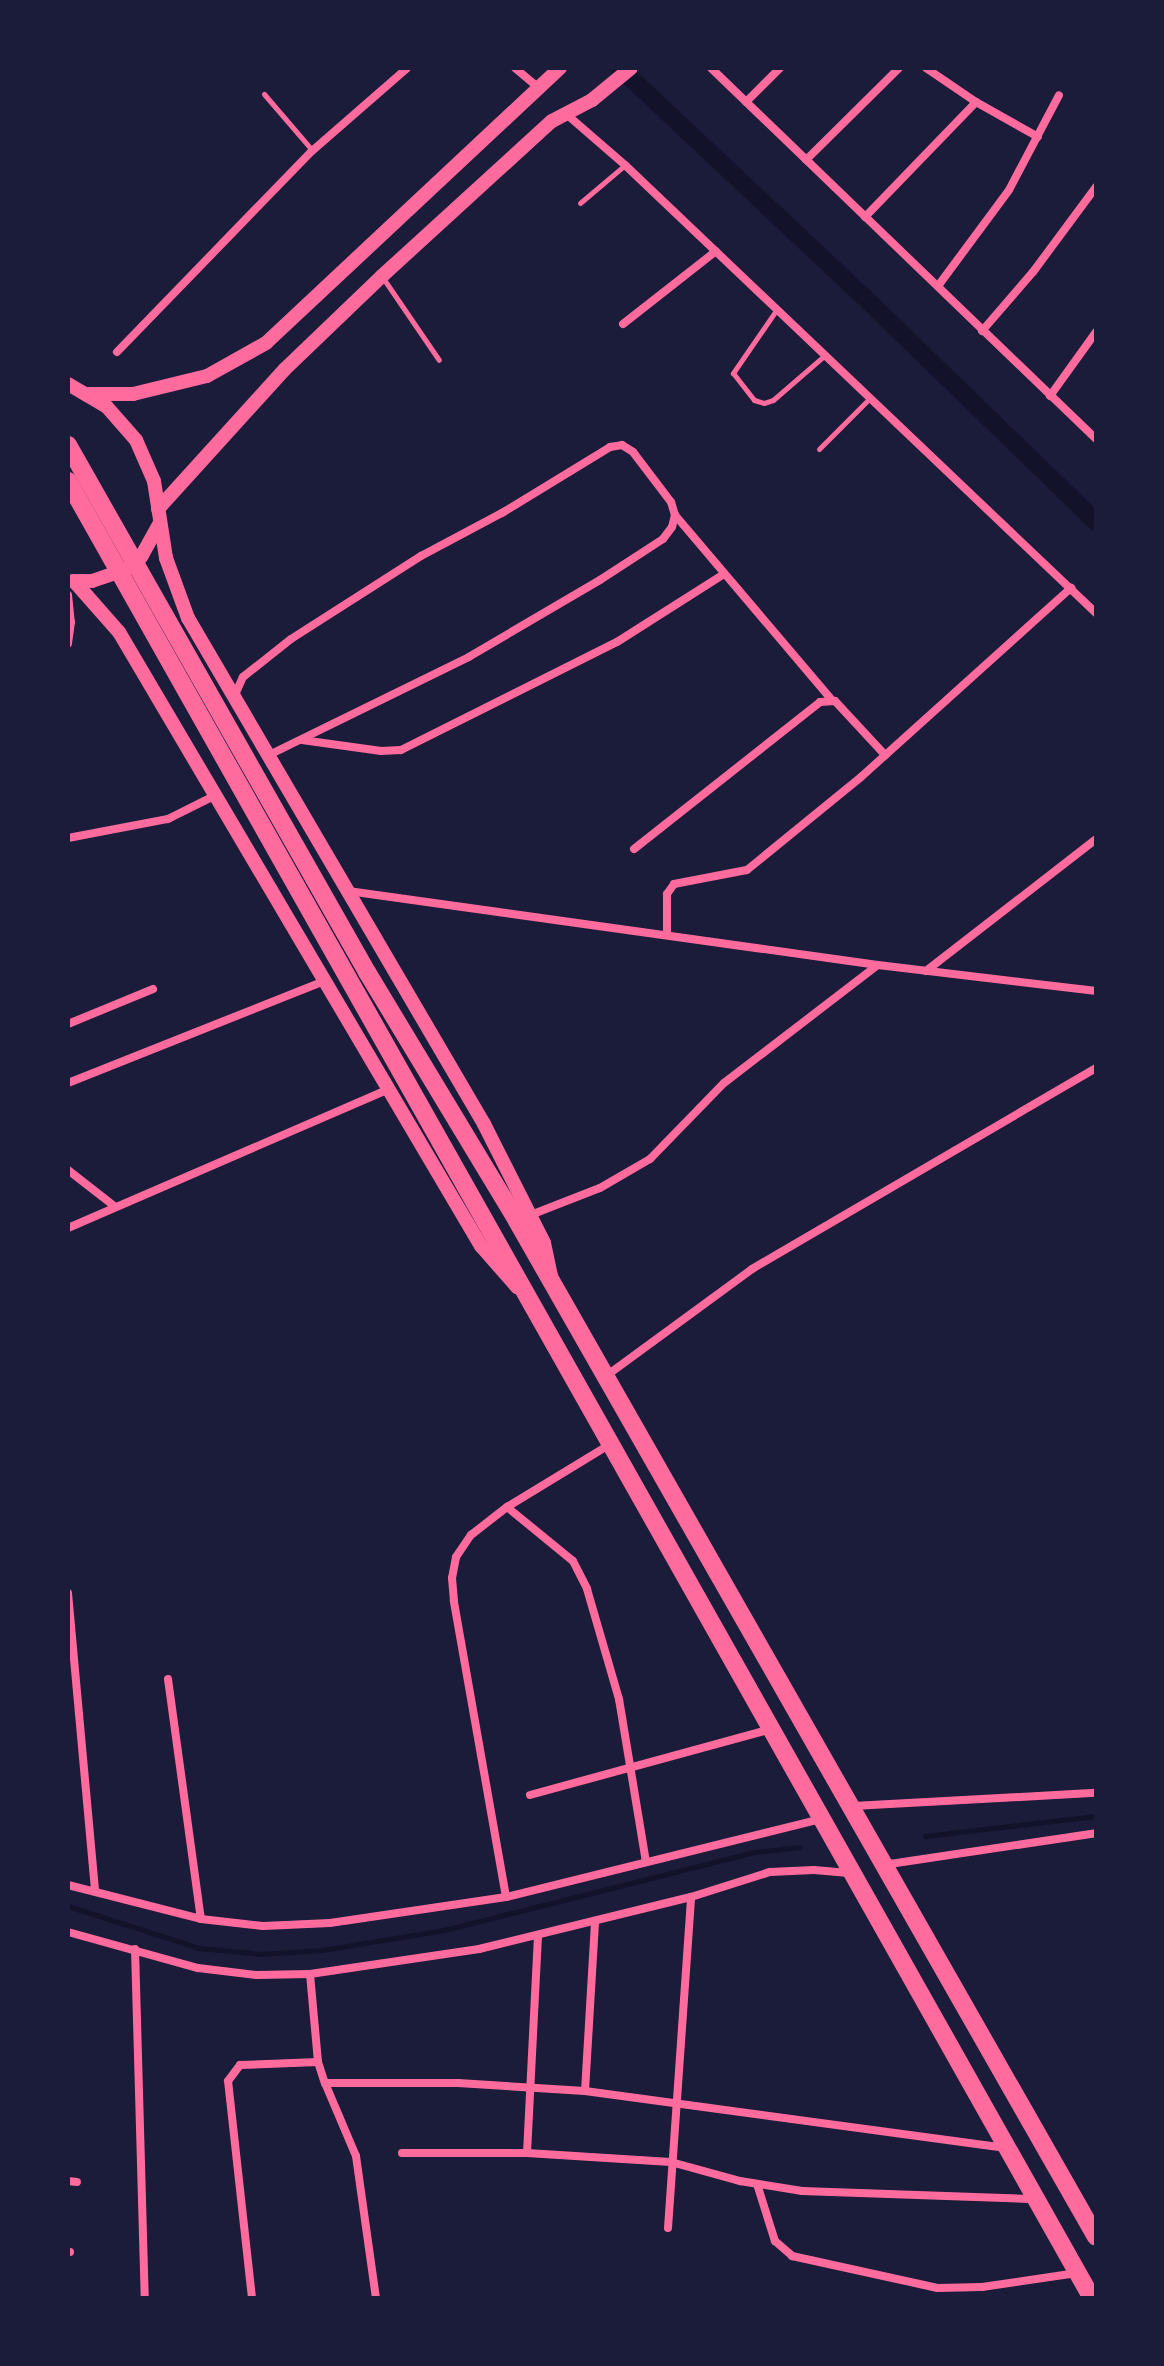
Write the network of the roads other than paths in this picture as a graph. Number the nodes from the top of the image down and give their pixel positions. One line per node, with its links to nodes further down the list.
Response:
1 (407, 68): 16 (street)
2 (515, 68): 9 (street)
3 (631, 68): 14 (street)
4 (711, 68): 12 (street)
5 (780, 68): 12 (street)
6 (899, 68): 17 (street)
7 (926, 68): 13 (street)
8 (558, 70): 9 (street)
9 (539, 88): 33 (street)
10 (264, 94): 16 (lane)
11 (1059, 95): 15 (street)
12 (746, 102): 17 (street)
13 (976, 102): 15 (street); 21 (street)
14 (564, 113): 18 (street); 23 (street)
15 (1038, 137): 24 (street)
16 (312, 151): 29 (street)
17 (806, 160): 21 (street)
18 (625, 165): 20 (lane); 22 (street)
19 (1096, 187): 27 (street)
20 (580, 203)
21 (865, 217): 24 (street)
22 (716, 251): 25 (street); 26 (street)
23 (382, 276): 31 (lane); 41 (street)
24 (938, 286): 27 (street)
25 (777, 309): 30 (street); 30 (lane)
26 (623, 324)
27 (982, 331): 34 (street)
28 (1096, 332): 34 (street)
29 (117, 352)
30 (825, 355): 35 (street)
31 (439, 360)
32 (68, 384): 33 (street)
33 (88, 394): 41 (street)
34 (1050, 396): 36 (street)
35 (870, 398): 38 (lane); 44 (street)
36 (1096, 439)
37 (68, 445): 69 (highway)
38 (819, 449)
39 (68, 481): 71 (highway)
40 (675, 515): 42 (street); 47 (street); 49 (street)
41 (159, 517): 43 (street); 47 (street)
42 (724, 574): 48 (street); 49 (street)
43 (70, 585): 46 (street); 52 (street)
44 (1071, 588): 45 (street); 50 (street)
45 (1096, 613)
46 (68, 644)
47 (234, 698): 51 (street)
48 (832, 700): 50 (street); 55 (street)
49 (302, 740): 51 (street)
50 (885, 755): 57 (street)
51 (267, 756): 56 (street)
52 (216, 795): 53 (street); 60 (street)
53 (68, 838)
54 (1096, 839): 59 (street)
55 (634, 849)
56 (345, 891): 57 (street); 69 (street)
57 (667, 935): 58 (street)
58 (878, 965): 59 (street); 69 (street)
59 (925, 971): 62 (street)
60 (324, 981): 65 (street); 66 (street)
61 (153, 989): 63 (street)
62 (1096, 991)
63 (68, 1024)
64 (1096, 1068): 72 (street)
65 (68, 1083)
66 (387, 1090): 68 (street); 71 (street)
67 (68, 1170): 68 (street)
68 (114, 1206): 70 (street)
69 (524, 1218): 72 (highway)
70 (68, 1228)
71 (528, 1297): 73 (highway)
72 (605, 1377): 81 (highway)
73 (609, 1445): 74 (street); 77 (highway)
74 (507, 1507): 78 (street); 89 (street)
75 (68, 1593): 88 (street)
76 (168, 1679): 91 (street)
77 (773, 1728): 78 (street); 82 (highway)
78 (630, 1767): 80 (street); 84 (street)
79 (1096, 1793): 81 (street)
80 (530, 1795)
81 (849, 1807): 85 (highway)
82 (823, 1818): 84 (street); 86 (highway)
83 (1096, 1833): 85 (street)
84 (646, 1862): 89 (street)
85 (882, 1865): 109 (highway)
86 (854, 1873): 90 (street); 102 (highway)
87 (68, 1885): 88 (street)
88 (95, 1891): 91 (street)
89 (506, 1897): 91 (street)
90 (691, 1897): 92 (street); 101 (street)
91 (201, 1919)
92 (595, 1922): 94 (street); 100 (street)
93 (68, 1932): 95 (street)
94 (538, 1936): 96 (street); 99 (street)
95 (135, 1949): 96 (street); 111 (street)
96 (310, 1974): 97 (street)
97 (318, 2062): 98 (street); 112 (street)
98 (325, 2083): 99 (street); 113 (street)
99 (533, 2087): 100 (street); 104 (street)
100 (585, 2091): 101 (street)
101 (676, 2104): 102 (street); 105 (street)
102 (1007, 2148): 107 (highway)
103 (402, 2153): 104 (street)
104 (527, 2153): 105 (street)
105 (671, 2162): 106 (street); 108 (street)
106 (757, 2184): 107 (street); 110 (street)
107 (1035, 2199): 110 (highway)
108 (668, 2228)
109 (1096, 2237)
110 (1078, 2273): 114 (highway)
111 (145, 2298)
112 (252, 2298)
113 (376, 2298)
114 (1092, 2298)

